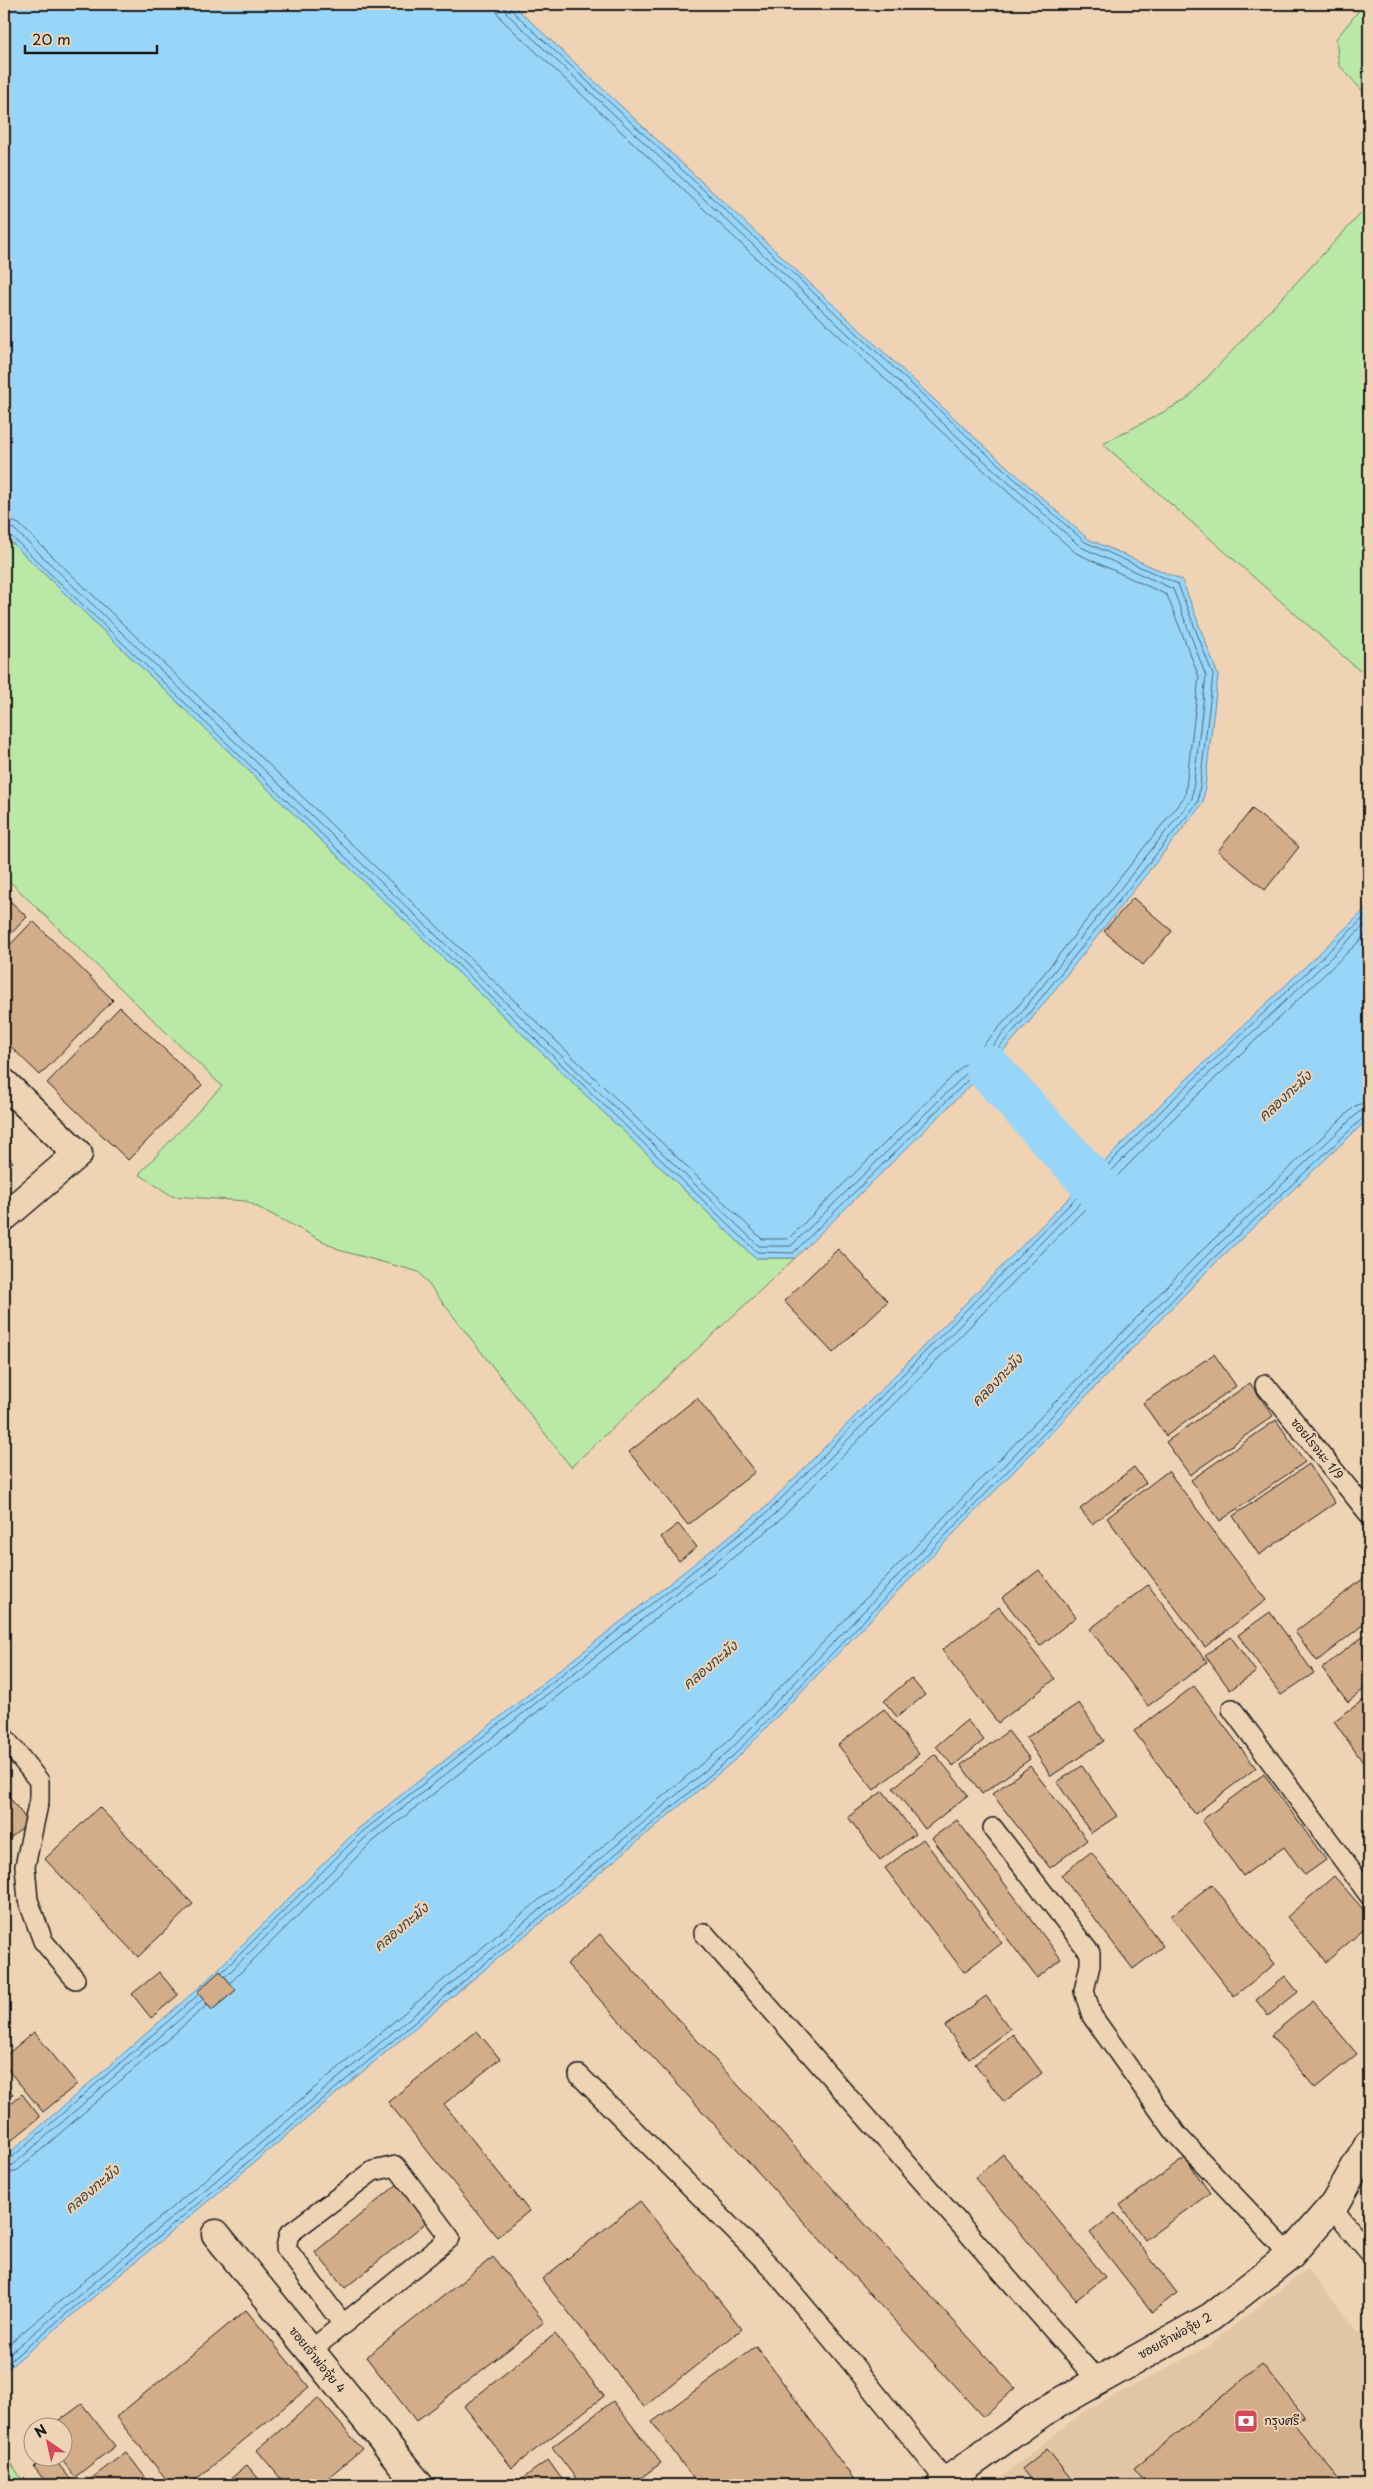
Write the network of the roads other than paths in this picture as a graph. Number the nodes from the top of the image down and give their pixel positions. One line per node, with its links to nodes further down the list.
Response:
1 (4, 1083): 2 (street)
2 (4, 1217)
3 (1265, 1385): 4 (lane, ซอยโรจนะ 1/9)
4 (1369, 1514)
5 (1232, 1709): 8 (lane)
6 (4, 1737): 10 (lane)
7 (993, 1828): 16 (lane)
8 (1369, 1895)
9 (704, 1933): 19 (lane)
10 (75, 1979)
11 (579, 2075): 20 (lane)
12 (1369, 2143): 13 (street, ซอยเจ้าพ่อจุ้ย 2)
13 (1331, 2207): 15 (lane); 16 (street, ซอยเจ้าพ่อจุ้ย 2)
14 (216, 2234): 18 (street, ซอยเจ้าพ่อจุ้ย 4)
15 (1369, 2252)
16 (1290, 2255): 19 (street, ซอยเจ้าพ่อจุ้ย 2)
17 (342, 2323): 17 (lane); 18 (lane)
18 (310, 2351): 21 (street, ซอยเจ้าพ่อจุ้ย 4)
19 (1097, 2380): 20 (street, ซอยเจ้าพ่อจุ้ย 2)
20 (945, 2484)
21 (419, 2485)

